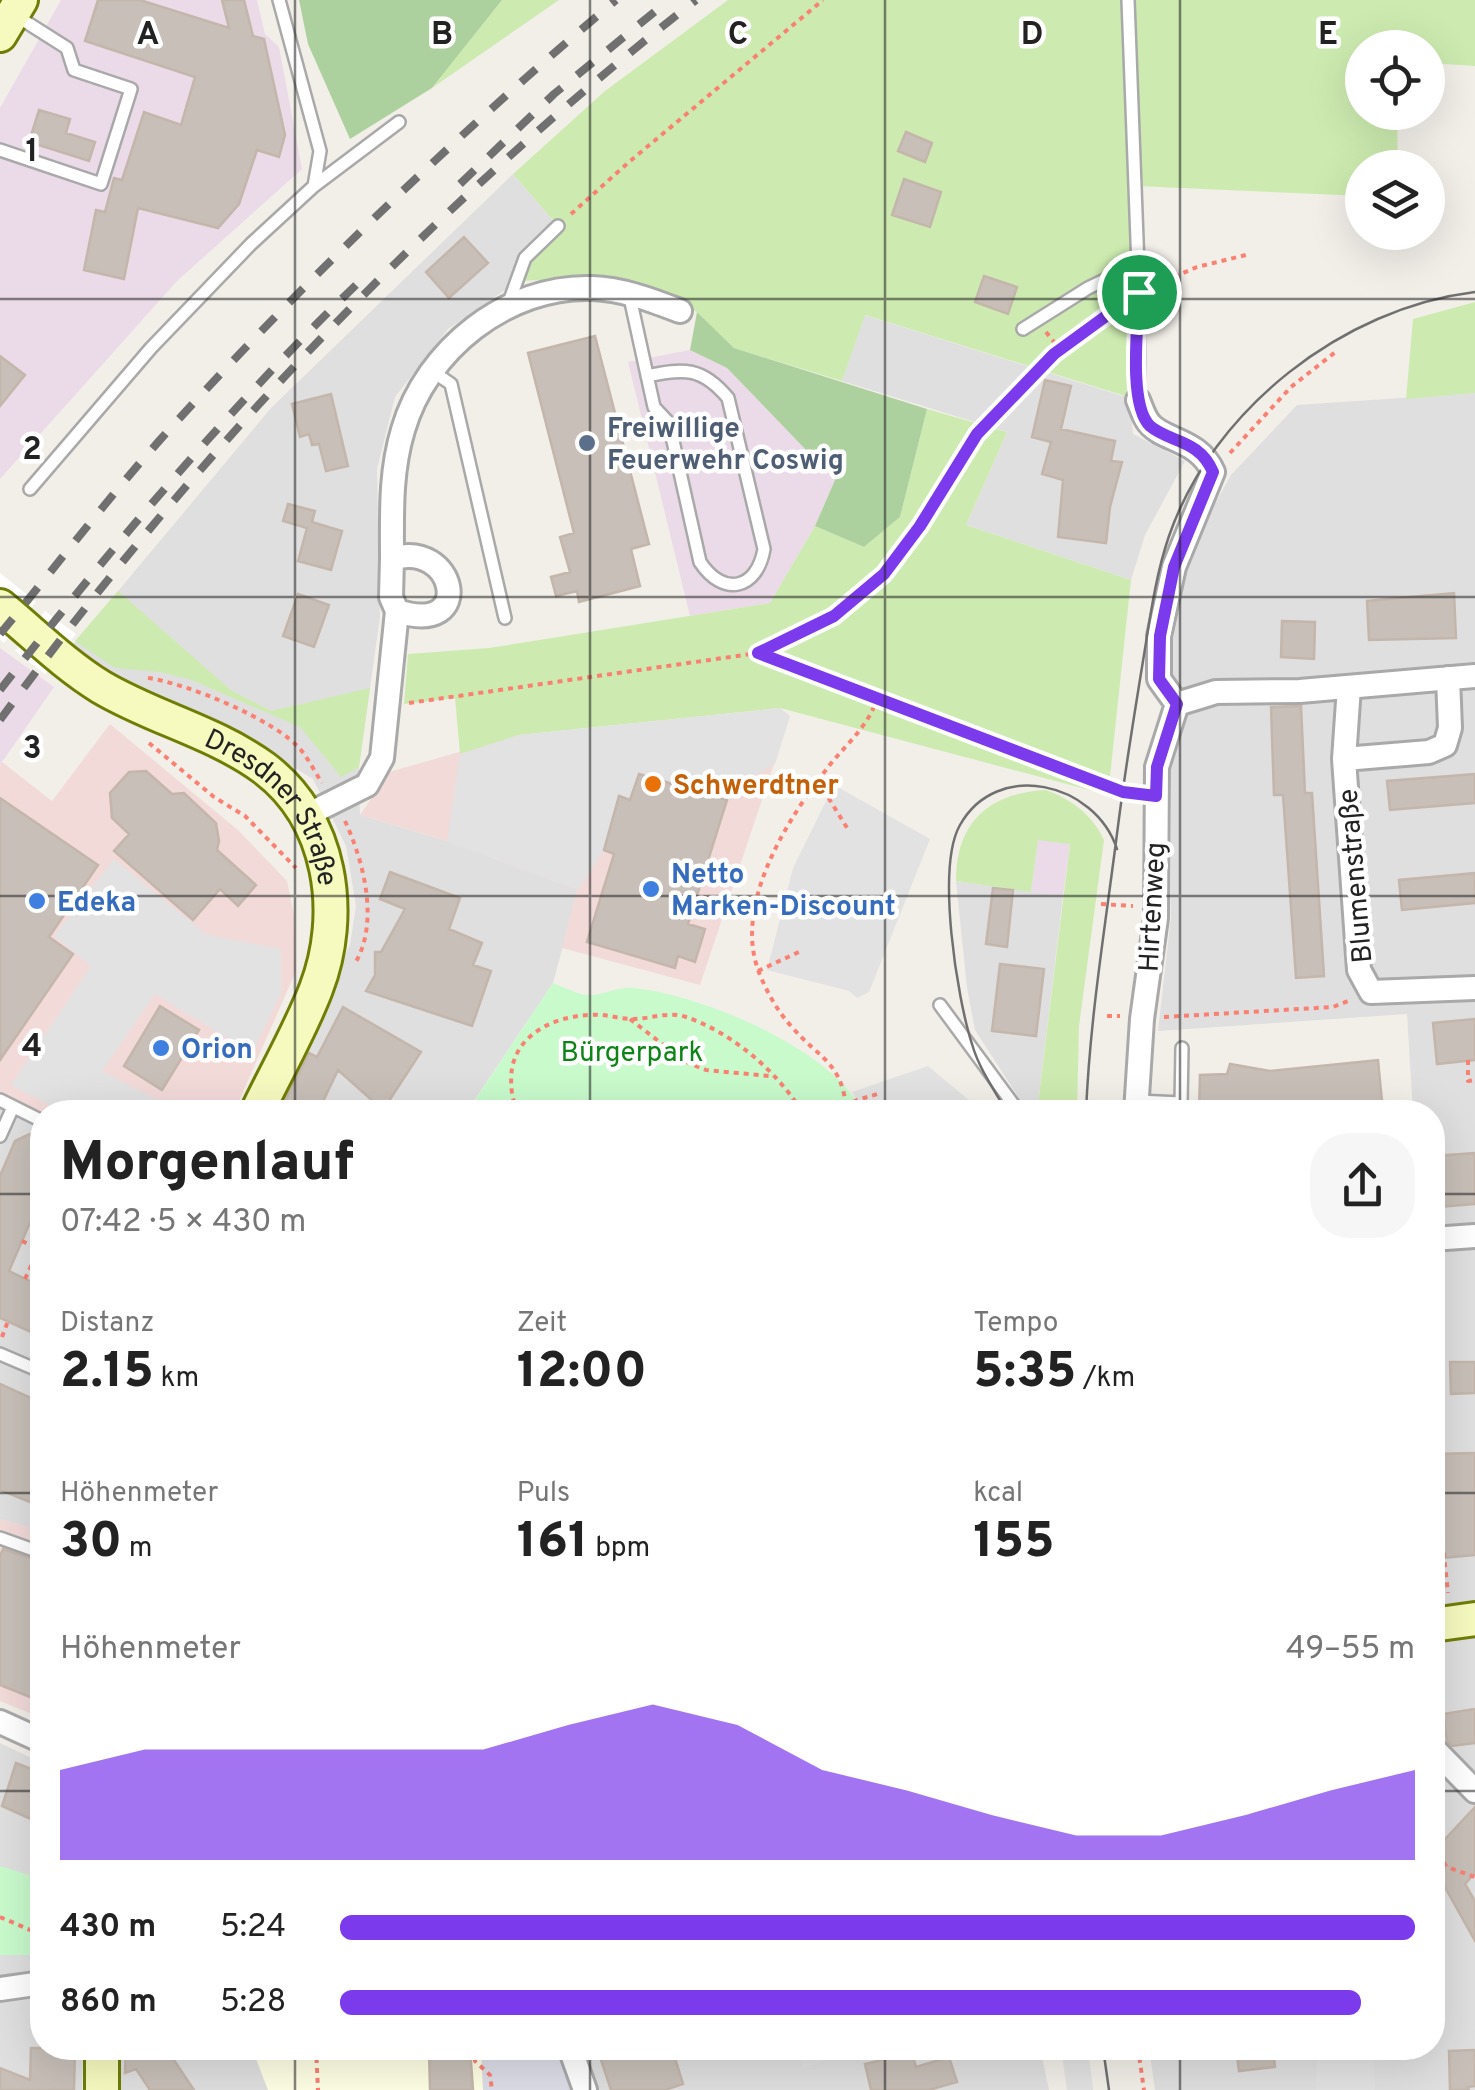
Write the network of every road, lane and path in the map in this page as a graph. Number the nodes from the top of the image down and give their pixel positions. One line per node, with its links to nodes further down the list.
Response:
1 (279, 0): 7 (lane)
2 (823, 0): 8 (path)
3 (1128, 0): 10 (lane)
4 (11, 16): 6 (lane)
5 (400, 122): 7 (lane)
6 (0, 150)
7 (314, 186): 21 (lane)
8 (558, 226): 13 (lane)
9 (1246, 256): 11 (path)
10 (1138, 264): 11 (lane); 15 (lane)
11 (1139, 292): 19 (lane); 26 (path)
12 (629, 293): 13 (street); 14 (street); 18 (lane)
13 (508, 306): 17 (street)
14 (680, 311)
15 (1023, 330)
16 (1338, 350): 20 (path)
17 (432, 371): 22 (street); 25 (lane)
18 (647, 376): 18 (lane)
19 (1138, 400): 20 (street)
20 (1213, 472): 31 (street)
21 (30, 490)
22 (392, 559): 24 (street); 24 (street)
23 (0, 606): 37 (main road, Dresdner Straße)
24 (397, 611): 32 (street)
25 (505, 618)
26 (758, 653): 30 (path); 32 (path)
27 (1475, 676): 28 (street)
28 (1448, 678): 29 (street); 34 (street, Blumenstraße)
29 (1349, 686): 31 (street); 34 (street, Blumenstraße)
30 (877, 698): 35 (path); 36 (path)
31 (1177, 704): 36 (street, Hirtenweg)
32 (386, 706): 37 (street)
33 (146, 739): 39 (path)
34 (1344, 759): 47 (street, Blumenstraße)
35 (818, 781): 38 (path); 45 (path)
36 (1156, 796): 49 (street, Hirtenweg)
37 (307, 815): 39 (main road, Dresdner Straße)
38 (850, 831)
39 (326, 864): 57 (main road, Dresdner Straße)
40 (1100, 904): 41 (path)
41 (1124, 906): 42 (path); 43 (path)
42 (1133, 906)
43 (1121, 913)
44 (803, 950): 45 (path)
45 (758, 972): 60 (path)
46 (1475, 988): 47 (street)
47 (1371, 992): 49 (path)
48 (940, 1005): 62 (lane)
49 (1142, 1019): 63 (street, Hirtenweg)
50 (630, 1020): 53 (path); 53 (path); 58 (path)
51 (1182, 1048): 64 (lane)
52 (1468, 1060): 54 (path)
53 (772, 1076): 59 (path)
54 (1475, 1080)
55 (881, 1093): 61 (path)
56 (0, 1100): 65 (lane)
57 (263, 1100)
58 (513, 1100)
59 (792, 1100)
60 (845, 1100)
61 (862, 1100)
62 (1010, 1100)
63 (1136, 1100)
64 (1182, 1100)
65 (14, 1106): 66 (lane); 67 (lane)
66 (30, 1115)
67 (0, 1136)
68 (1475, 1236): 69 (street)
69 (1445, 1239)
70 (22, 1241): 71 (path)
71 (30, 1245)
72 (30, 1271): 73 (path)
73 (26, 1279)
74 (8, 1321): 75 (path)
75 (0, 1341)
76 (0, 1354): 77 (lane)
77 (30, 1367)
78 (0, 1538): 79 (lane)
79 (30, 1549)
80 (1445, 1565): 81 (path)
81 (1446, 1574): 82 (path)
82 (1453, 1622)
83 (0, 1722): 84 (street)
84 (30, 1736)
85 (1445, 1760): 86 (street)
86 (1475, 1790)
87 (1445, 1864): 88 (path)
88 (1475, 1877)
89 (0, 1917): 90 (path)
90 (30, 1930)
91 (30, 1984): 92 (street)
92 (0, 1988)
93 (102, 2060): 98 (main road)
94 (317, 2060): 99 (path)
95 (476, 2060): 100 (path)
96 (574, 2060): 101 (street)
97 (1140, 2060): 102 (path)
98 (102, 2090)
99 (318, 2090)
100 (492, 2090)
101 (585, 2090)
102 (1144, 2090)

